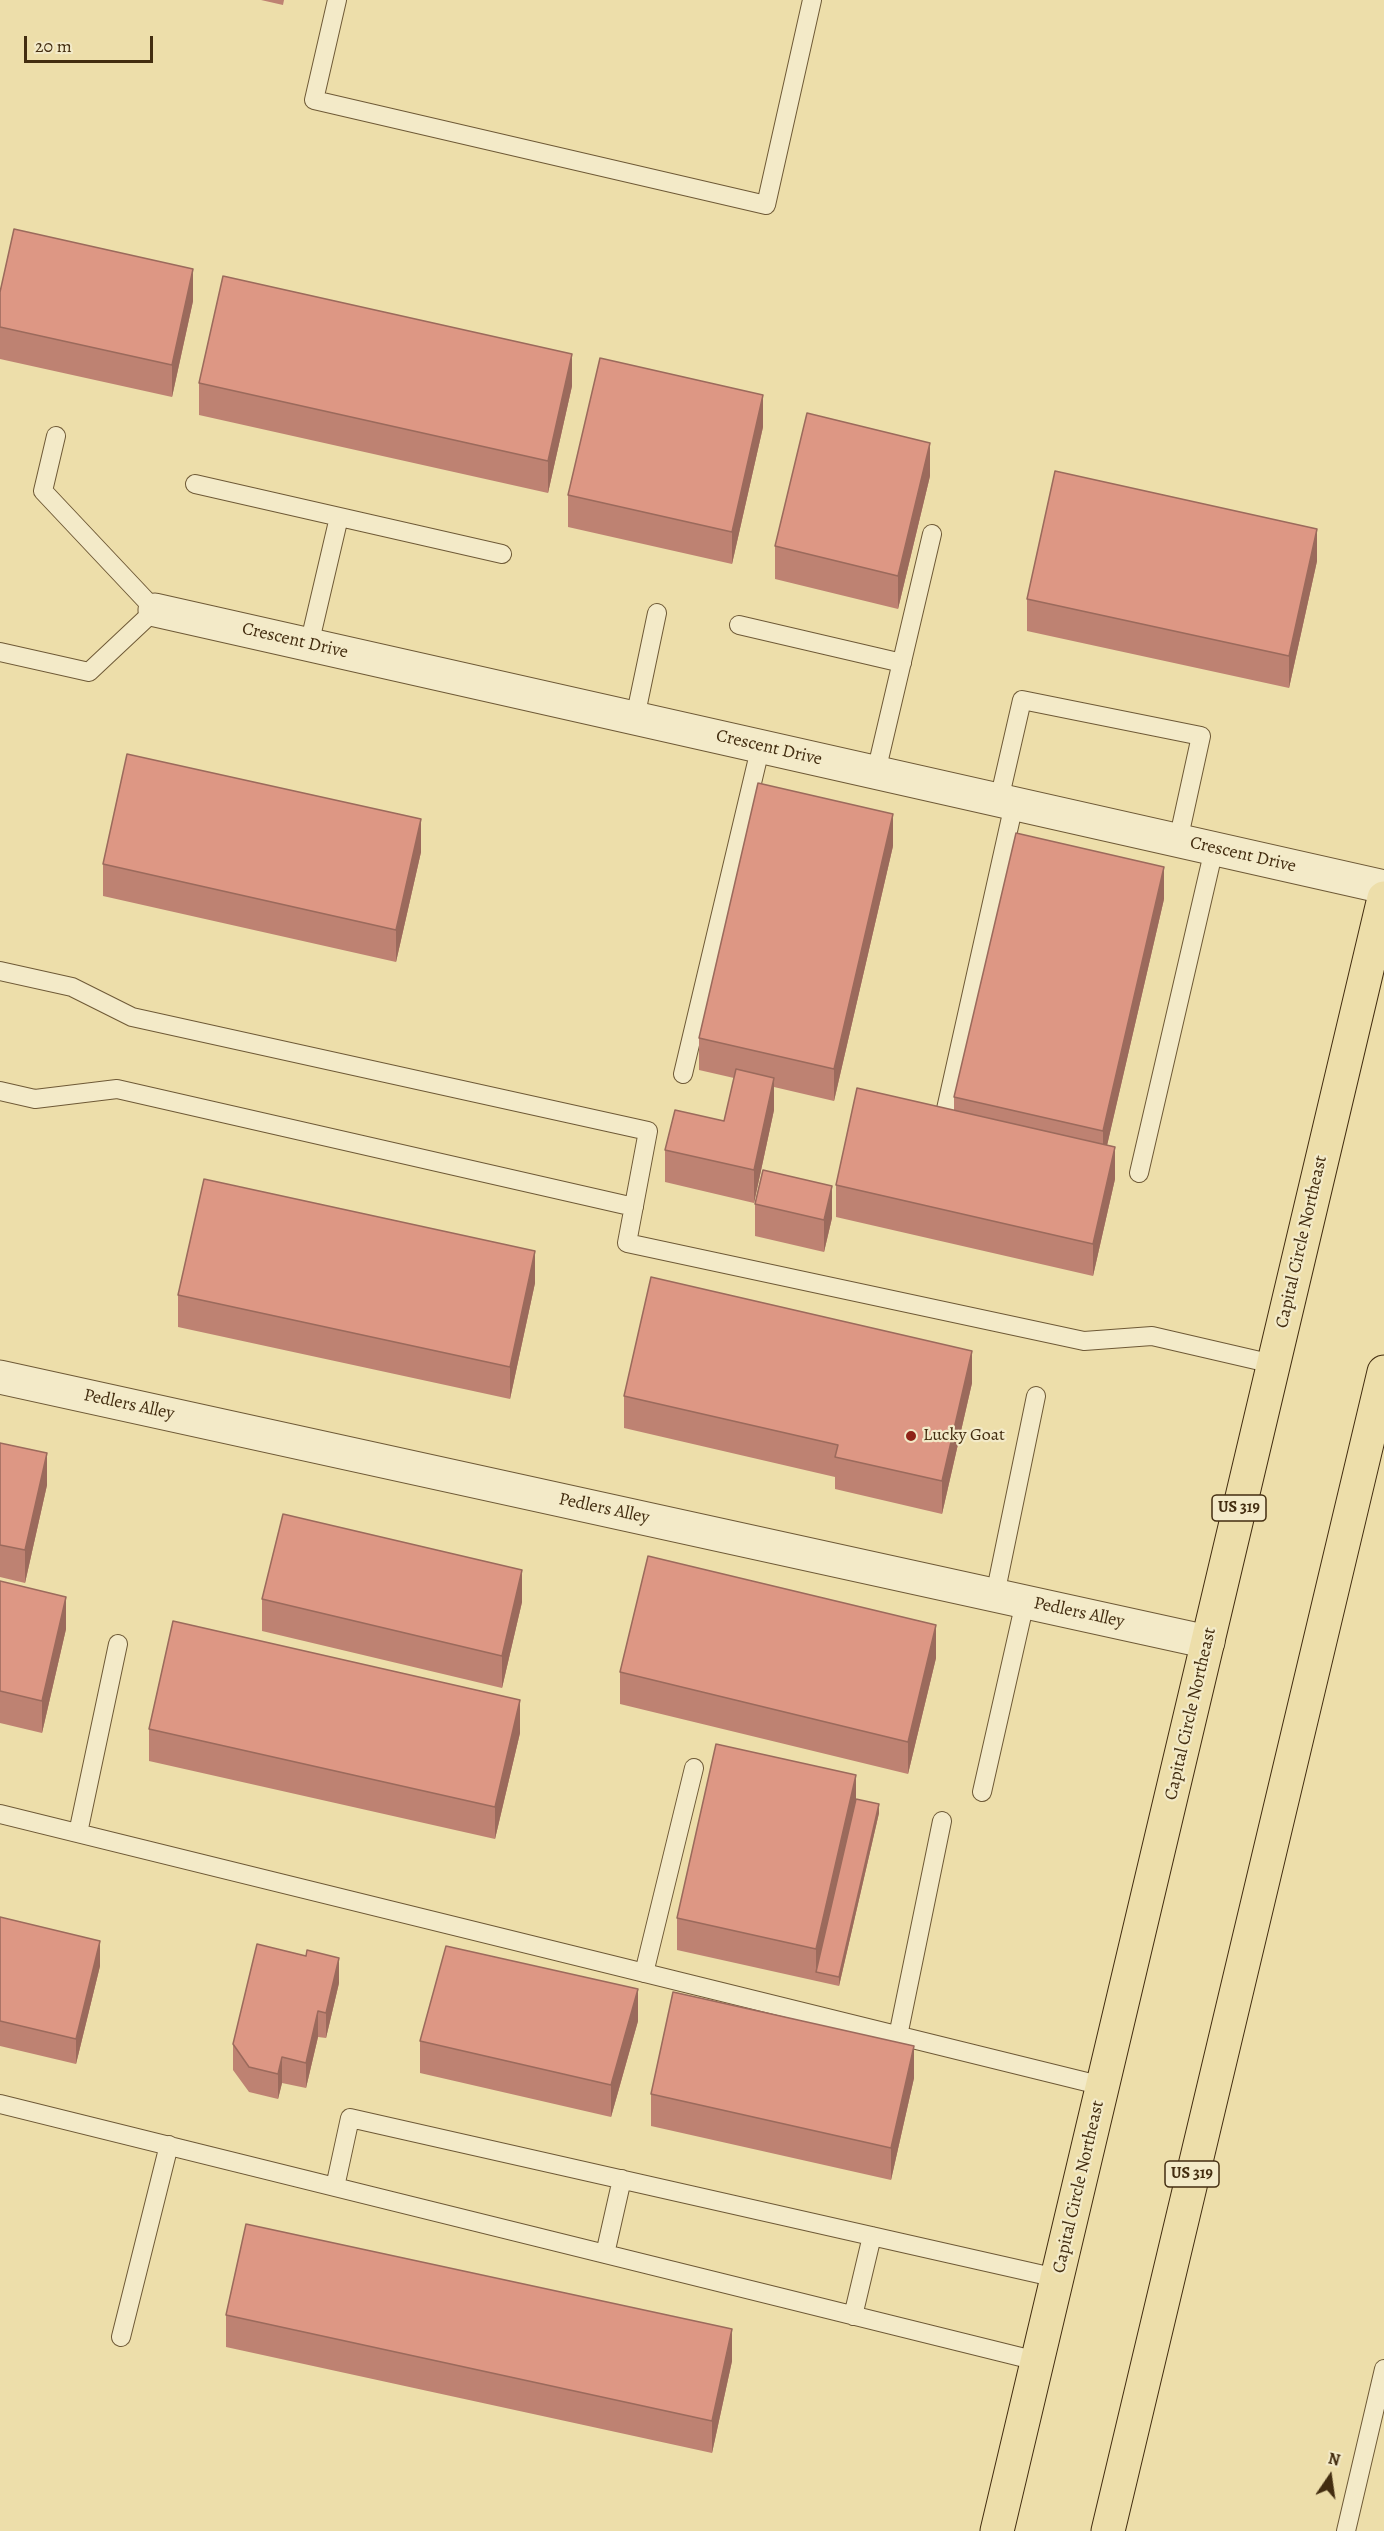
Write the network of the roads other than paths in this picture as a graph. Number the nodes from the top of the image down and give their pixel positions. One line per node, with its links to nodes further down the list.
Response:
1 (337, 0): 2 (lane)
2 (812, 0)
3 (57, 436): 8 (lane)
4 (195, 484): 5 (lane)
5 (339, 517): 7 (lane); 11 (lane)
6 (932, 534): 13 (lane)
7 (502, 554)
8 (155, 609): 11 (street, Crescent Drive); 12 (lane)
9 (657, 613): 14 (lane)
10 (738, 625): 13 (lane)
11 (309, 645): 14 (street, Crescent Drive)
12 (0, 652)
13 (902, 663): 16 (lane)
14 (635, 718): 15 (street, Crescent Drive)
15 (761, 745): 16 (street, Crescent Drive); 23 (lane)
16 (876, 772): 17 (street, Crescent Drive)
17 (1007, 802): 18 (street, Crescent Drive); 18 (lane); 25 (lane)
18 (1178, 841): 19 (street, Crescent Drive)
19 (1214, 849): 20 (street, Crescent Drive); 26 (lane)
20 (1384, 887)
21 (1384, 898): 28 (main road, Capital Circle Northeast / US 319)
22 (0, 971): 27 (lane)
23 (682, 1074)
24 (0, 1091): 27 (lane)
25 (942, 1127)
26 (1139, 1173)
27 (634, 1207): 28 (lane)
28 (1273, 1364): 33 (main road, Capital Circle Northeast / US 319)
29 (1384, 1372): 55 (main road, US 319)
30 (0, 1377): 32 (street, Pedlers Alley)
31 (1036, 1396): 32 (lane)
32 (1010, 1598): 33 (street, Pedlers Alley); 36 (lane)
33 (1208, 1642): 42 (main road, Capital Circle Northeast / US 319)
34 (118, 1644): 39 (lane)
35 (694, 1768): 40 (lane)
36 (982, 1792)
37 (0, 1814): 39 (lane)
38 (942, 1821): 41 (lane)
39 (78, 1833): 40 (lane)
40 (644, 1973): 41 (lane)
41 (898, 2036): 42 (lane)
42 (1103, 2086): 49 (main road, Capital Circle Northeast / US 319)
43 (0, 2104): 44 (lane)
44 (169, 2145): 46 (lane); 51 (lane)
45 (622, 2180): 46 (lane); 47 (lane); 48 (lane)
46 (335, 2187): 48 (lane)
47 (872, 2236): 49 (lane); 50 (lane)
48 (605, 2254): 50 (lane)
49 (1057, 2278): 52 (main road, Capital Circle Northeast / US 319)
50 (853, 2316): 52 (lane)
51 (121, 2337)
52 (1037, 2361): 54 (main road, Capital Circle Northeast / US 319)
53 (1384, 2369): 56 (lane)
54 (997, 2531)
55 (1108, 2531)
56 (1346, 2531)

